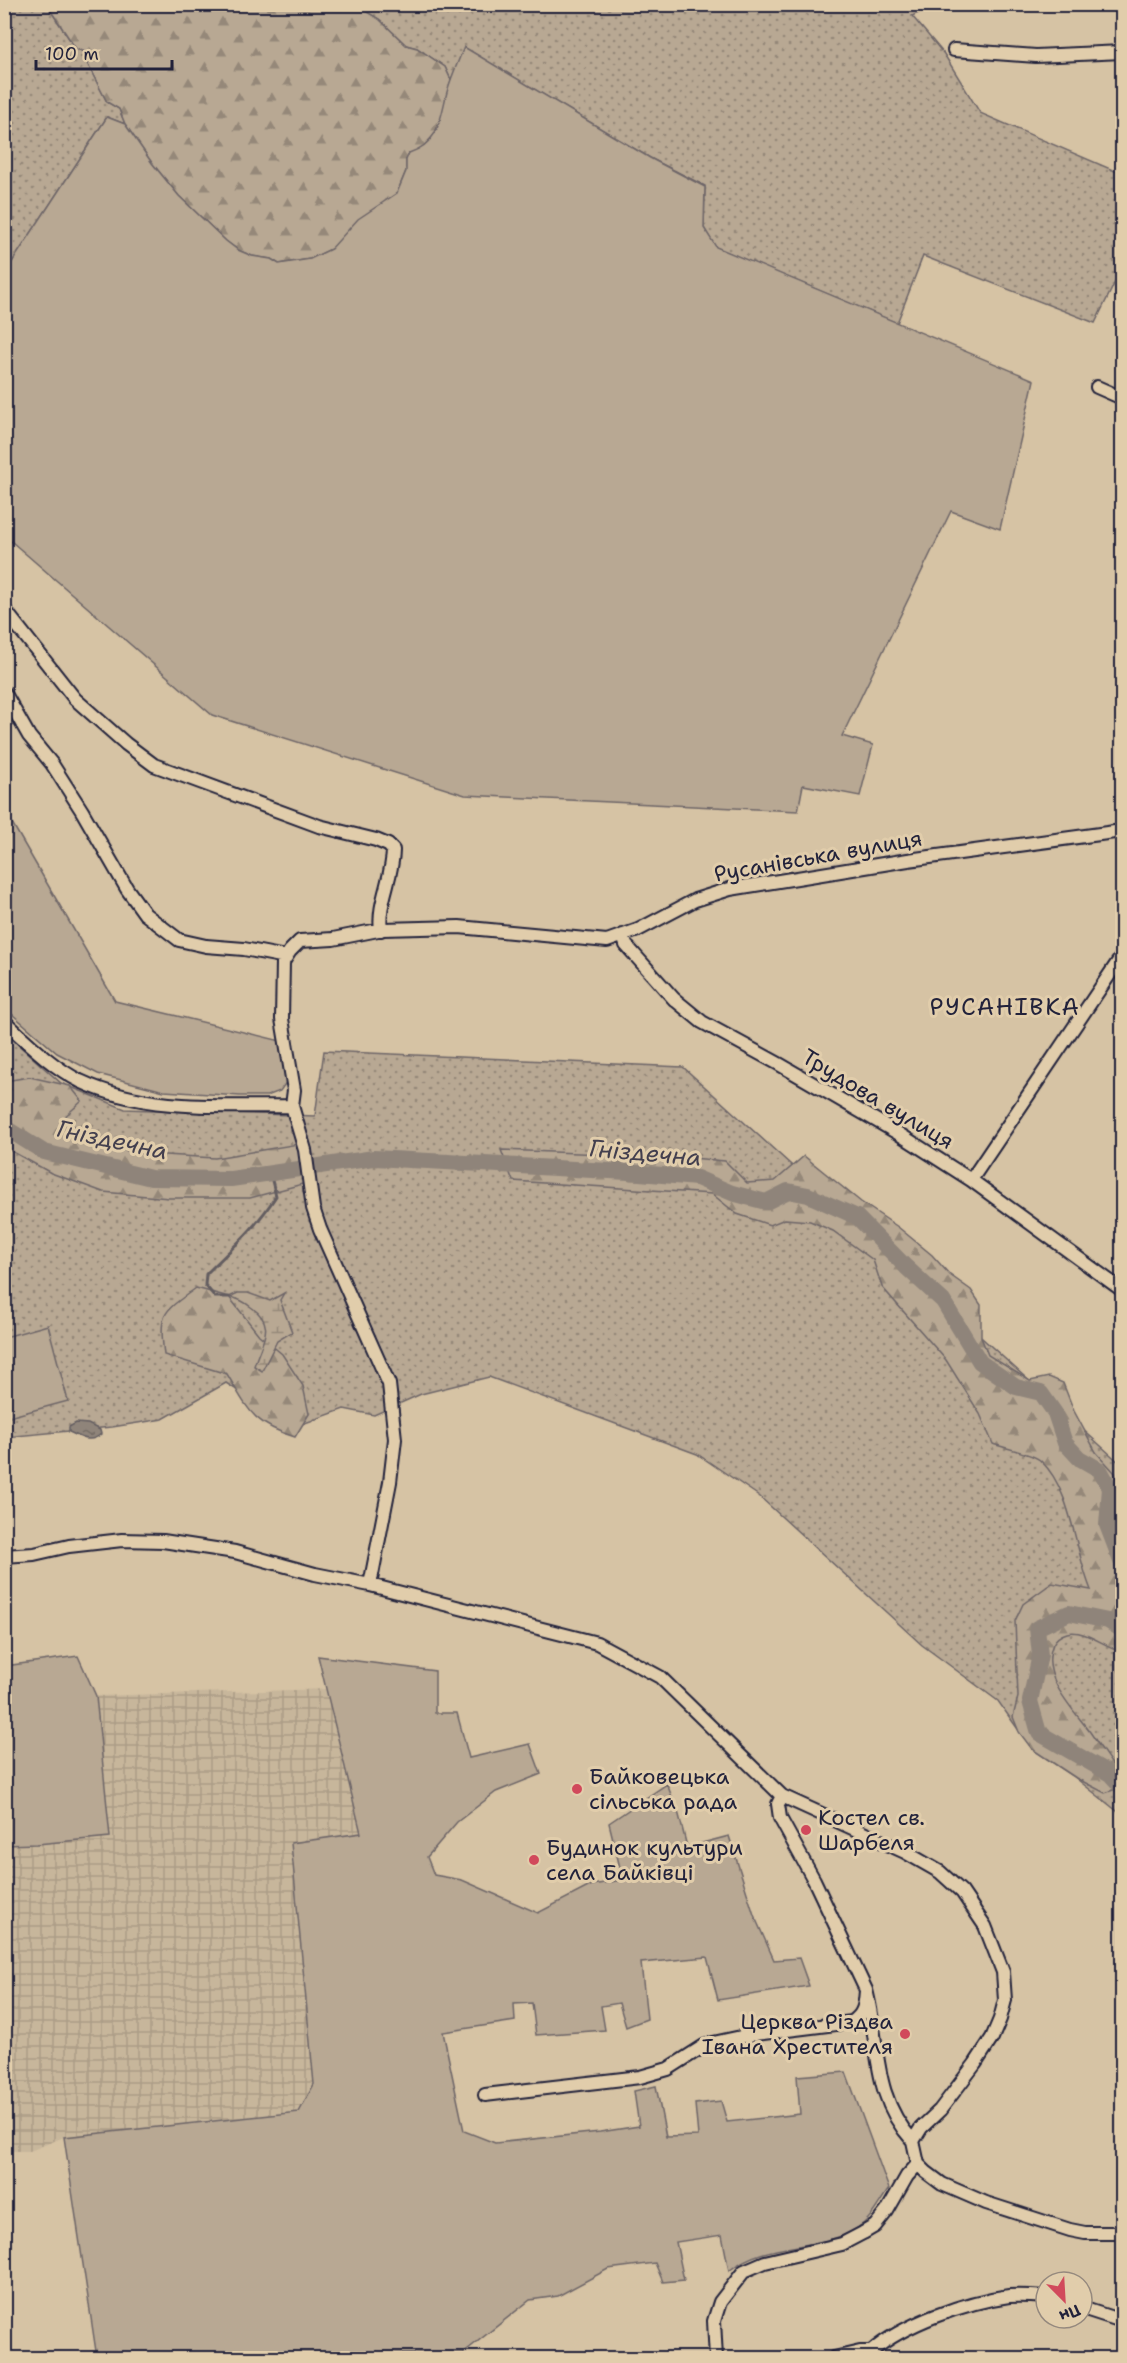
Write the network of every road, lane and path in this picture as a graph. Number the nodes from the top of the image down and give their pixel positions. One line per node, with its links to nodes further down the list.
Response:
1 (954, 50): 2 (street)
2 (1122, 52)
3 (1097, 387): 4 (street)
4 (1122, 398)
5 (4, 609): 8 (street)
6 (4, 692): 11 (street)
7 (1122, 831): 9 (street, Русанівська вулиця)
8 (381, 930): 9 (street, Русанівська вулиця); 11 (street, Русанівська вулиця)
9 (623, 935): 14 (street, Трудова вулиця)
10 (1122, 956): 14 (street)
11 (286, 957): 13 (street)
12 (4, 1021): 13 (street)
13 (292, 1106): 17 (street)
14 (971, 1180): 15 (street, Трудова вулиця)
15 (1122, 1290)
16 (4, 1556): 17 (street)
17 (370, 1585): 18 (street)
18 (782, 1796): 19 (street); 21 (street)
19 (866, 1990): 20 (street); 21 (street)
20 (484, 2096)
21 (913, 2140): 22 (street)
22 (918, 2164): 23 (street); 28 (street)
23 (1122, 2233)
24 (1034, 2297): 27 (street)
25 (1094, 2312): 26 (street)
26 (1122, 2321)
27 (870, 2355): 29 (street)
28 (716, 2358)
29 (834, 2358)

